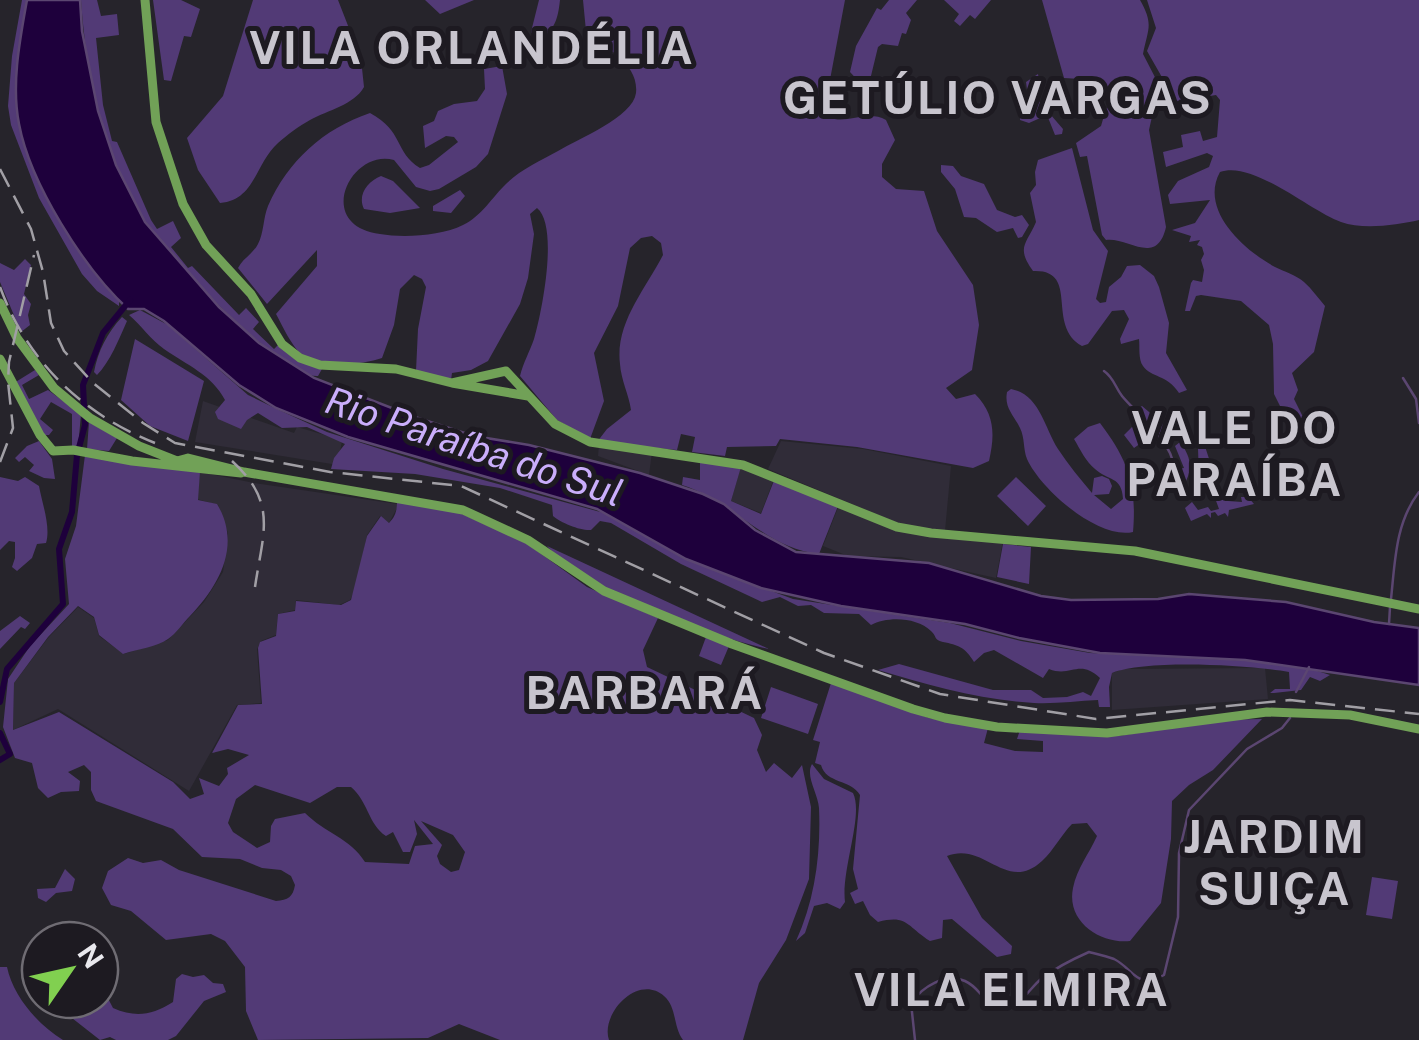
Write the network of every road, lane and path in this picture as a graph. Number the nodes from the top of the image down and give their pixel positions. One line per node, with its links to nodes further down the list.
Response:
1 (145, 0): 4 (main road)
2 (0, 303): 6 (main road)
3 (0, 358): 6 (main road)
4 (477, 383): 5 (main road); 5 (main road)
5 (538, 405): 7 (main road)
6 (136, 451): 8 (main road)
7 (1419, 609)
8 (1419, 726)

